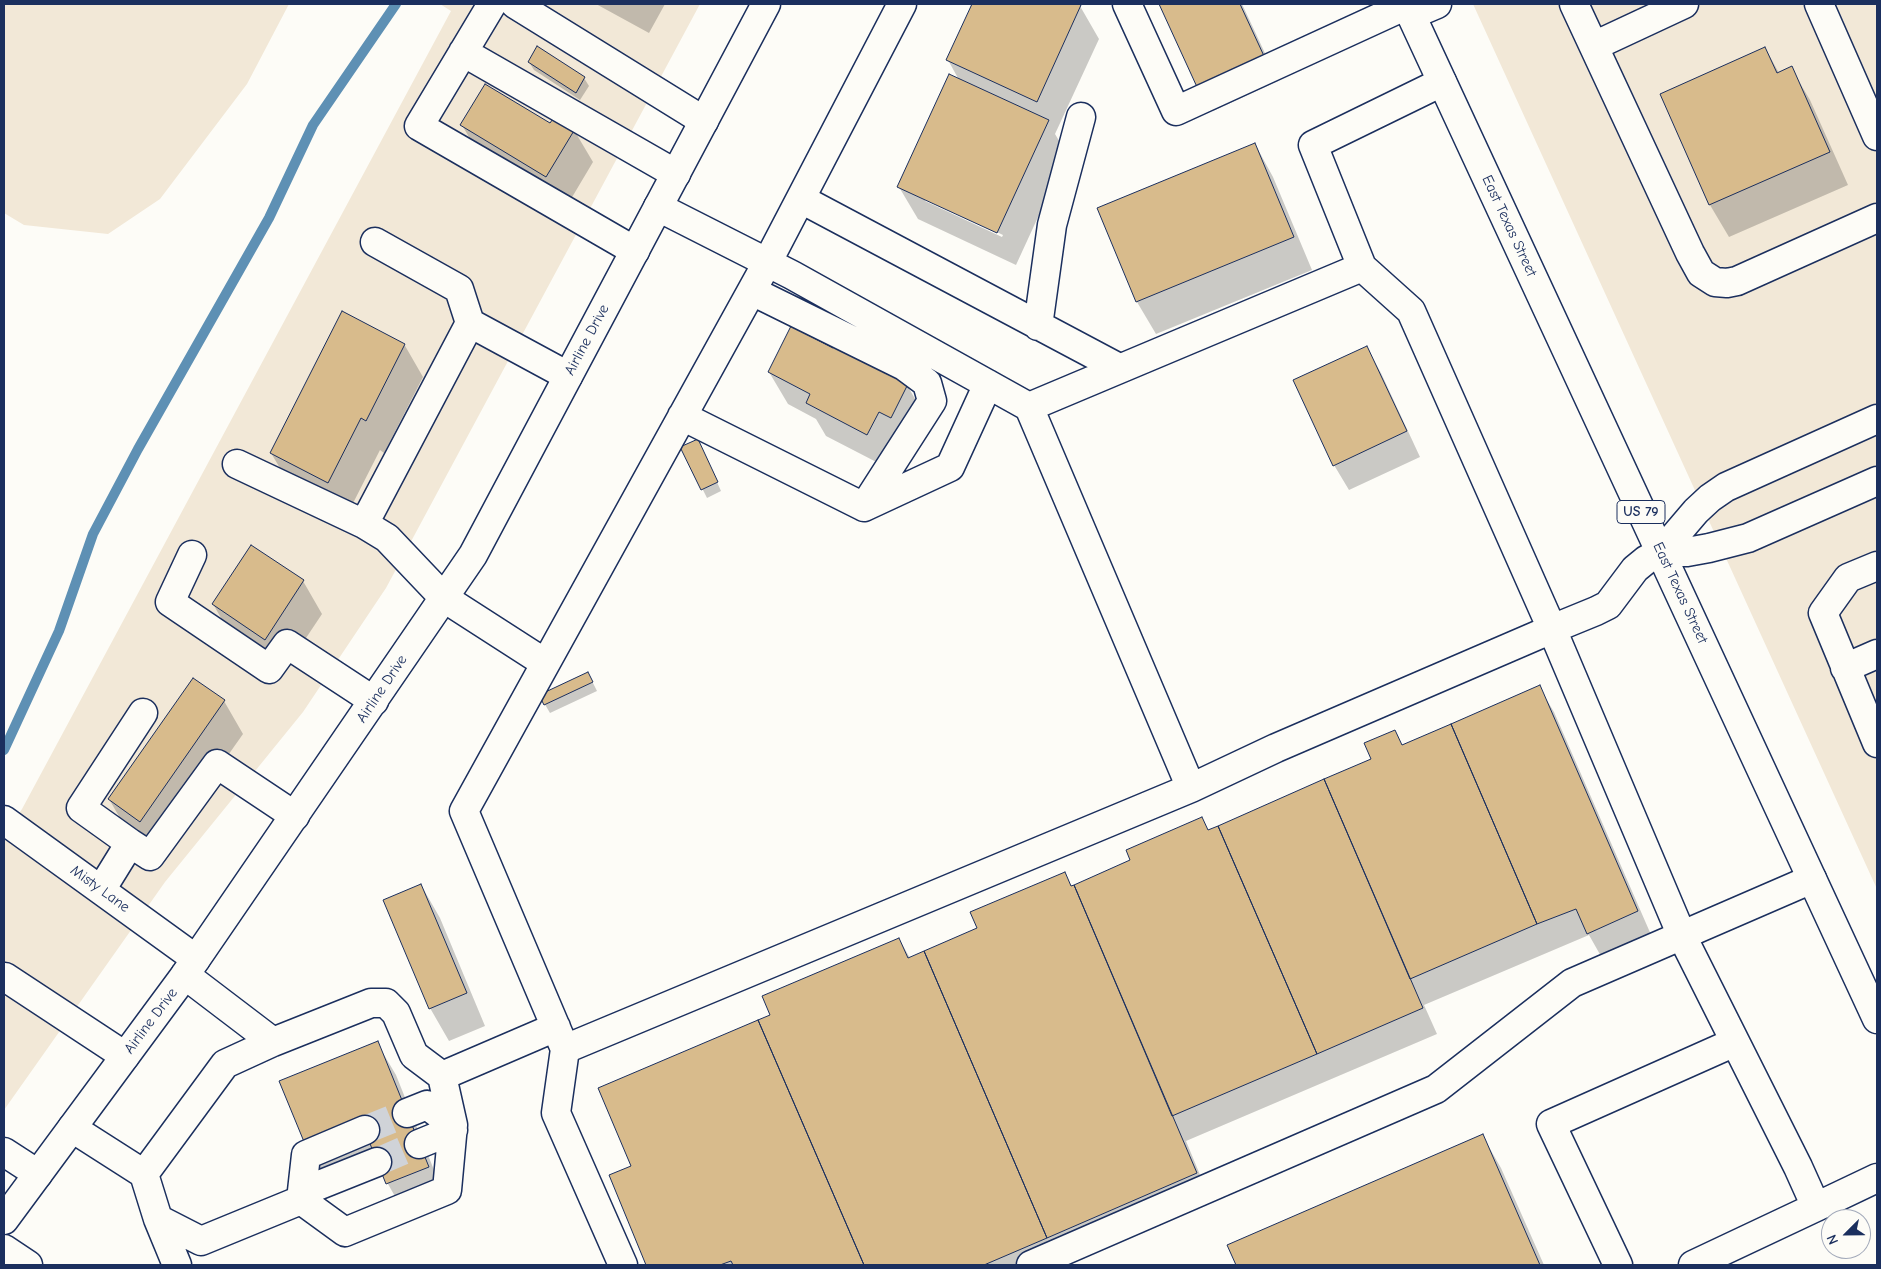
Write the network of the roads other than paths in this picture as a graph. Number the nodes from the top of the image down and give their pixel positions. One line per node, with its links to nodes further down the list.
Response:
1 (492, 4): 12 (main road)
2 (515, 4): 15 (main road)
3 (766, 4): 15 (main road, Airline Drive)
4 (902, 4): 18 (main road)
5 (1127, 4): 10 (main road)
6 (1437, 4): 10 (main road)
7 (1574, 4): 11 (main road)
8 (1684, 4): 11 (main road)
9 (1819, 4): 16 (main road)
10 (1408, 8): 13 (main road, East Texas Street / US 79)
11 (1594, 46): 20 (main road)
12 (463, 52): 17 (main road); 22 (main road)
13 (1442, 82): 24 (main road); 38 (main road, East Texas Street / US 79)
14 (1081, 117): 27 (main road)
15 (704, 121): 17 (main road, Airline Drive)
16 (1877, 136)
17 (676, 174): 19 (main road, Airline Drive)
18 (801, 199): 23 (main road); 27 (main road)
19 (658, 207): 22 (main road, Airline Drive); 23 (main road)
20 (1877, 218)
21 (375, 242): 26 (main road)
22 (635, 250): 29 (main road, Airline Drive)
23 (767, 263): 25 (main road); 30 (main road)
24 (1362, 267): 28 (main road); 42 (main road)
25 (752, 291): 32 (main road); 36 (main road)
26 (470, 323): 29 (main road); 37 (main road)
27 (1038, 326): 28 (main road)
28 (1119, 368): 31 (main road)
29 (568, 376): 41 (main road, Airline Drive)
30 (988, 384): 31 (main road); 36 (main road)
31 (1028, 407): 49 (main road)
32 (682, 416): 36 (main road); 44 (main road)
33 (1877, 419): 38 (main road)
34 (237, 464): 37 (main road)
35 (1877, 481): 38 (main road)
36 (864, 506)
37 (364, 524): 41 (main road)
38 (1661, 552): 42 (main road); 53 (main road, East Texas Street / US 79)
39 (192, 555): 46 (main road)
40 (1877, 566): 45 (main road)
41 (444, 598): 44 (main road); 46 (main road, Airline Drive)
42 (1552, 629): 49 (main road); 55 (main road)
43 (1877, 654): 45 (main road)
44 (546, 663): 59 (main road)
45 (1845, 668): 48 (main road)
46 (374, 701): 50 (main road, Airline Drive)
47 (143, 713): 52 (main road)
48 (1877, 743)
49 (1191, 788): 59 (main road)
50 (295, 816): 52 (main road); 56 (main road, Airline Drive)
51 (8, 832): 54 (main road, Misty Lane)
52 (130, 842): 54 (main road)
53 (1812, 879): 55 (main road); 58 (main road, East Texas Street / US 79)
54 (101, 890): 56 (main road, Misty Lane)
55 (1682, 936): 61 (main road); 77 (main road)
56 (190, 967): 60 (main road, Misty Lane); 62 (main road, Airline Drive)
57 (4, 977): 62 (main road)
58 (1877, 1019)
59 (560, 1038): 63 (main road); 76 (main road)
60 (273, 1042): 63 (main road); 67 (main road)
61 (1735, 1042): 70 (main road); 78 (main road)
62 (125, 1056): 64 (main road, Airline Drive)
63 (442, 1076): 69 (main road)
64 (72, 1128): 66 (main road, Airline Drive); 67 (main road)
65 (4, 1152): 66 (main road)
66 (38, 1174): 72 (main road, Airline Drive)
67 (144, 1174): 71 (main road)
68 (1877, 1178): 70 (main road)
69 (310, 1198): 69 (main road); 71 (main road)
70 (1816, 1207): 79 (main road)
71 (158, 1219): 75 (main road)
72 (4, 1220)
73 (4, 1249): 74 (main road)
74 (28, 1265)
75 (177, 1265)
76 (623, 1265)
77 (1031, 1265)
78 (1618, 1265)
79 (1693, 1265)

